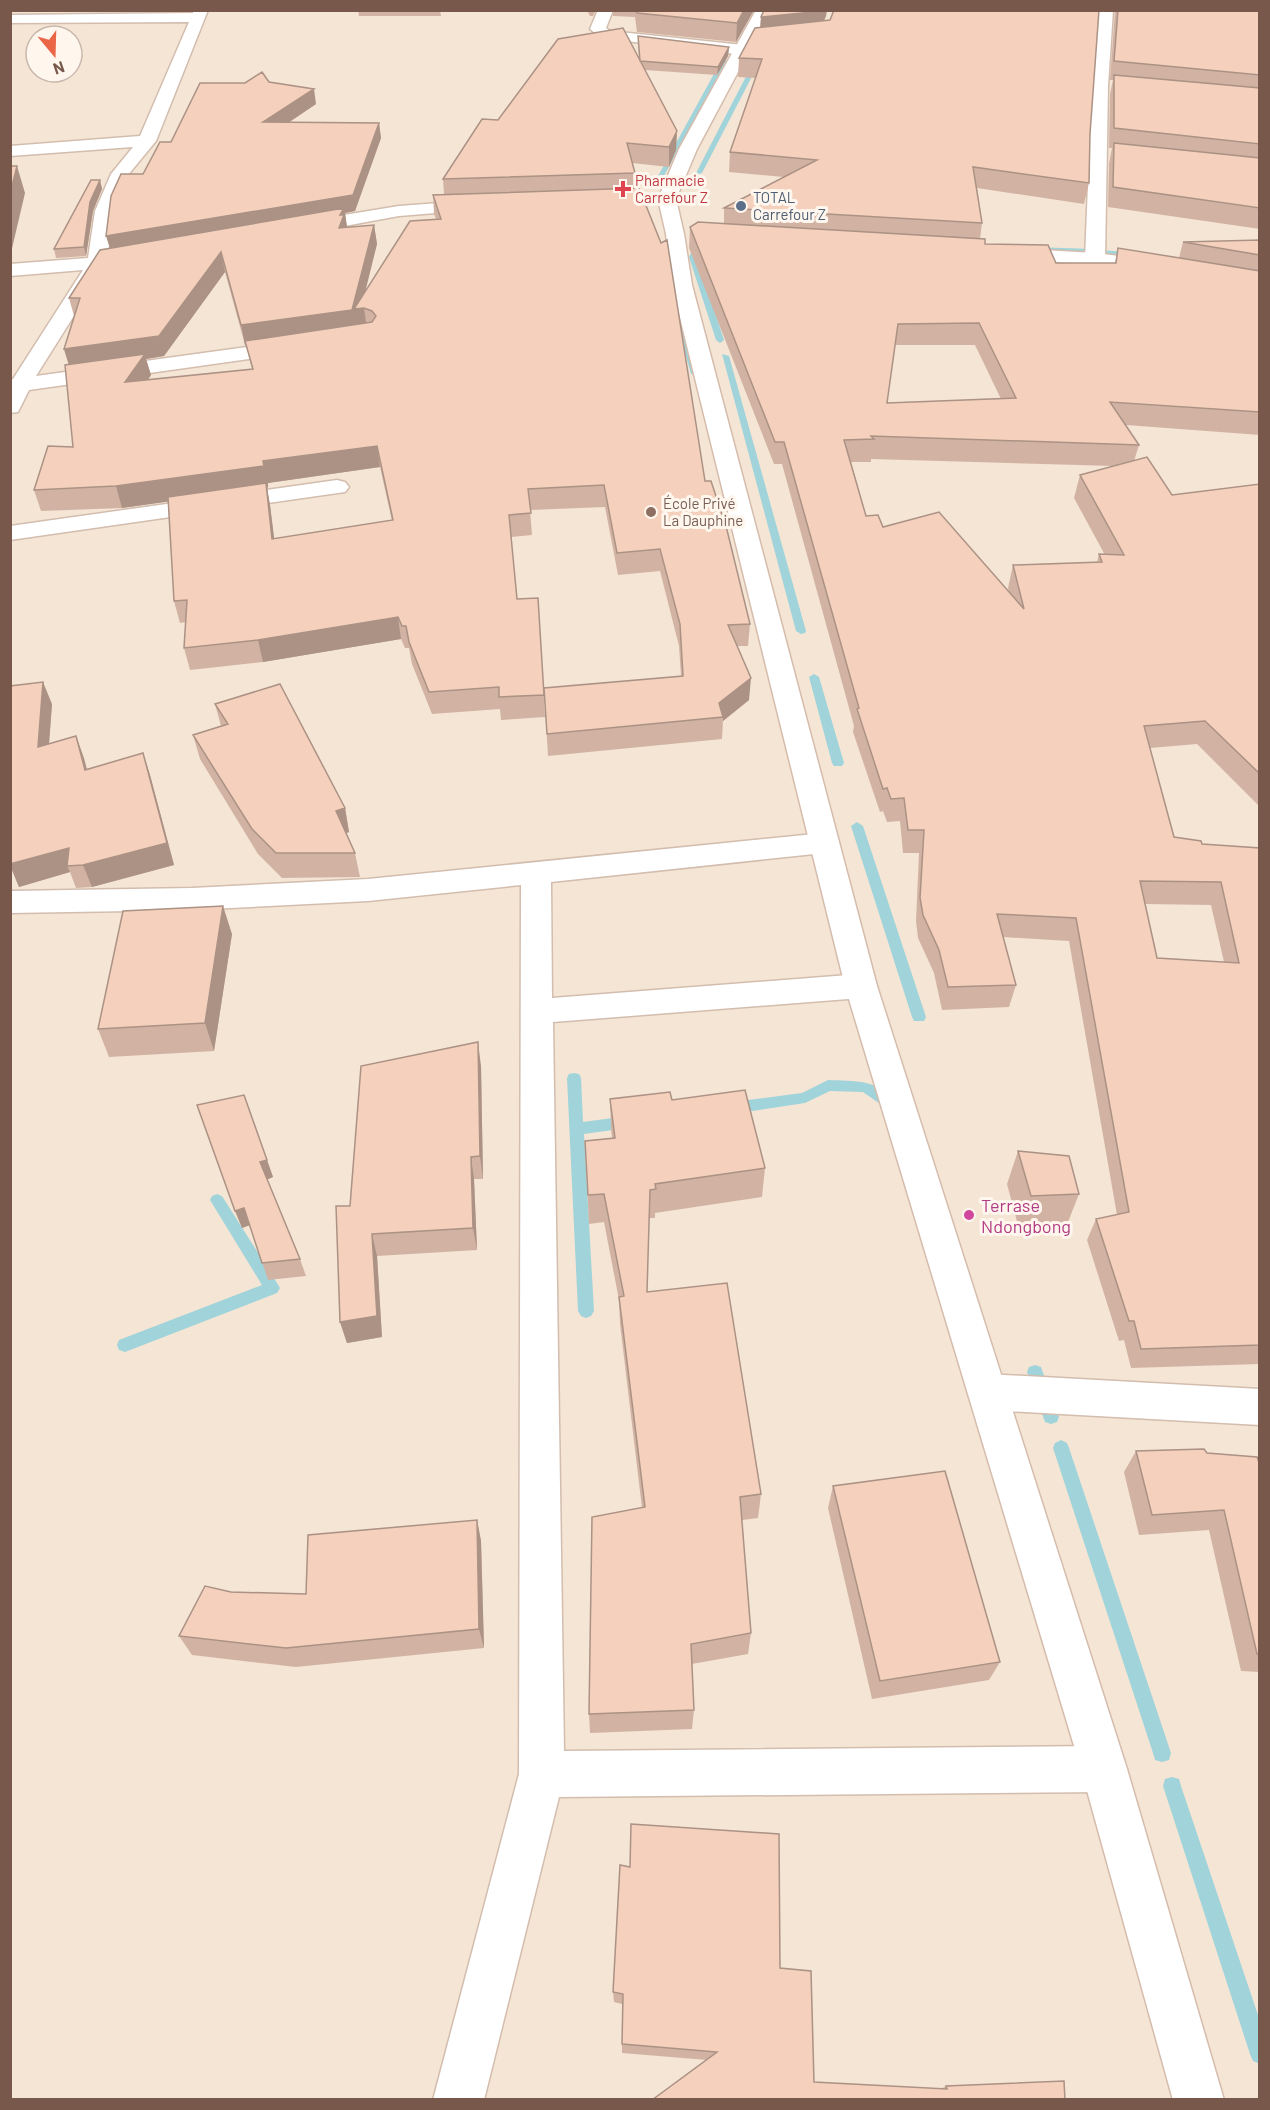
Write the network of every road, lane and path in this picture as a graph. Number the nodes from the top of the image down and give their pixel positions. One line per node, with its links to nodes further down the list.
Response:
1 (606, 10): 6 (street)
2 (764, 10): 6 (street)
3 (1106, 10): 9 (street)
4 (200, 14): 5 (street); 7 (street)
5 (10, 19)
6 (743, 50): 11 (street)
7 (147, 141): 8 (street); 18 (street)
8 (10, 151)
9 (1097, 154): 10 (street); 17 (street)
10 (1121, 157)
11 (667, 199): 12 (street); 26 (street)
12 (583, 202)
13 (500, 204): 14 (street)
14 (283, 231)
15 (155, 253): 18 (street)
16 (995, 253): 17 (street)
17 (1095, 259): 20 (street)
18 (97, 263): 19 (street); 22 (street)
19 (10, 270)
20 (1178, 270)
21 (308, 345): 22 (street)
22 (15, 385): 23 (street)
23 (10, 407)
24 (337, 487): 25 (street)
25 (10, 533)
26 (824, 843): 27 (street); 29 (street)
27 (536, 874): 28 (street); 30 (street)
28 (10, 902)
29 (861, 986): 30 (street); 31 (street)
30 (536, 1011): 34 (street)
31 (987, 1392): 32 (street); 33 (street)
32 (1260, 1407)
33 (1104, 1769): 34 (street); 36 (street)
34 (543, 1774): 35 (street)
35 (458, 2100)
36 (1199, 2100)

